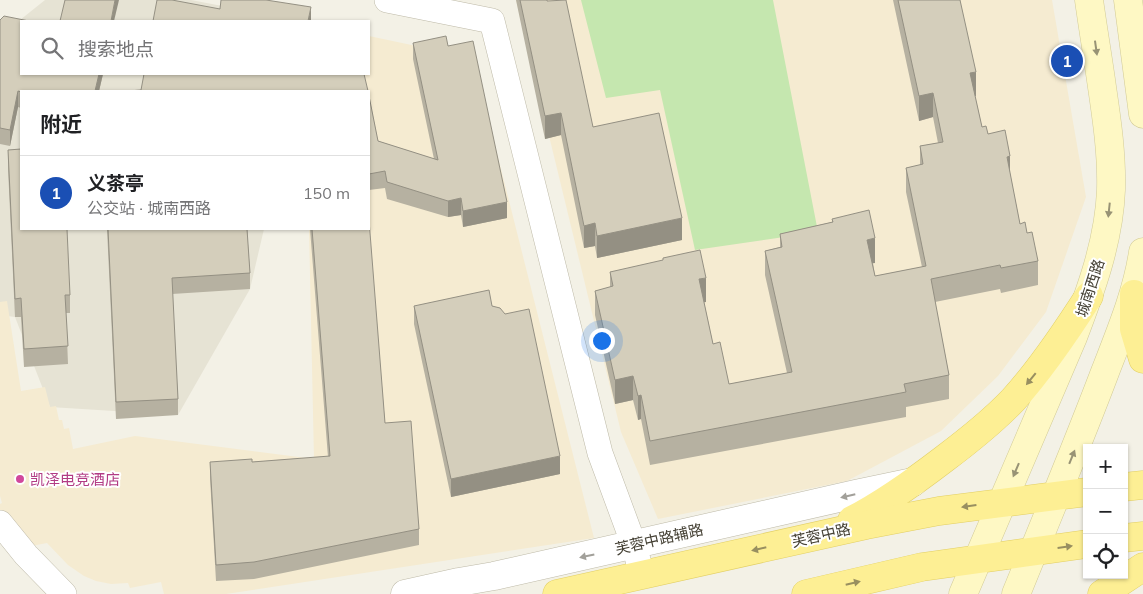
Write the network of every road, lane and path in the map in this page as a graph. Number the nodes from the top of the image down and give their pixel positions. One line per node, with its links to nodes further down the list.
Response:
1 (387, 0): 19 (street)
2 (1089, 0): 7 (main road, 城南西路, one-way to 7)
3 (1128, 0): 4 (main road)
4 (1143, 114)
5 (1143, 252): 6 (main road)
6 (1134, 294): 8 (main road); 13 (main road, one-way to 6)
7 (1089, 296): 9 (main road, one-way to 9); 14 (main road, 城南西路, one-way to 14)
8 (1143, 359)
9 (913, 482): 16 (main road); 19 (street, 芙蓉中路辅路, one-way to 19)
10 (1143, 485): 11 (main road)
11 (1128, 487)
12 (1083, 493): 13 (main road, 芙蓉中路)
13 (1056, 496): 14 (main road, 芙蓉中路); 21 (main road)
14 (1003, 502): 16 (main road, 芙蓉中路, one-way to 16); 22 (main road, 城南西路)
15 (0, 523): 25 (street)
16 (824, 534): 24 (main road, 芙蓉中路, one-way to 24)
17 (1143, 536): 18 (main road)
18 (1128, 538)
19 (634, 545): 24 (street); 26 (street, 芙蓉中路辅路, one-way to 26)
20 (1083, 545): 21 (main road, one-way to 20)
21 (1033, 551): 22 (main road); 30 (main road)
22 (978, 559): 28 (main road, one-way to 22); 29 (main road, 城南西路)
23 (1139, 571): 31 (main road)
24 (642, 575): 27 (main road, 芙蓉中路)
25 (64, 594)
26 (405, 594)
27 (557, 594)
28 (806, 594)
29 (964, 594)
30 (1016, 594)
31 (1102, 594)

